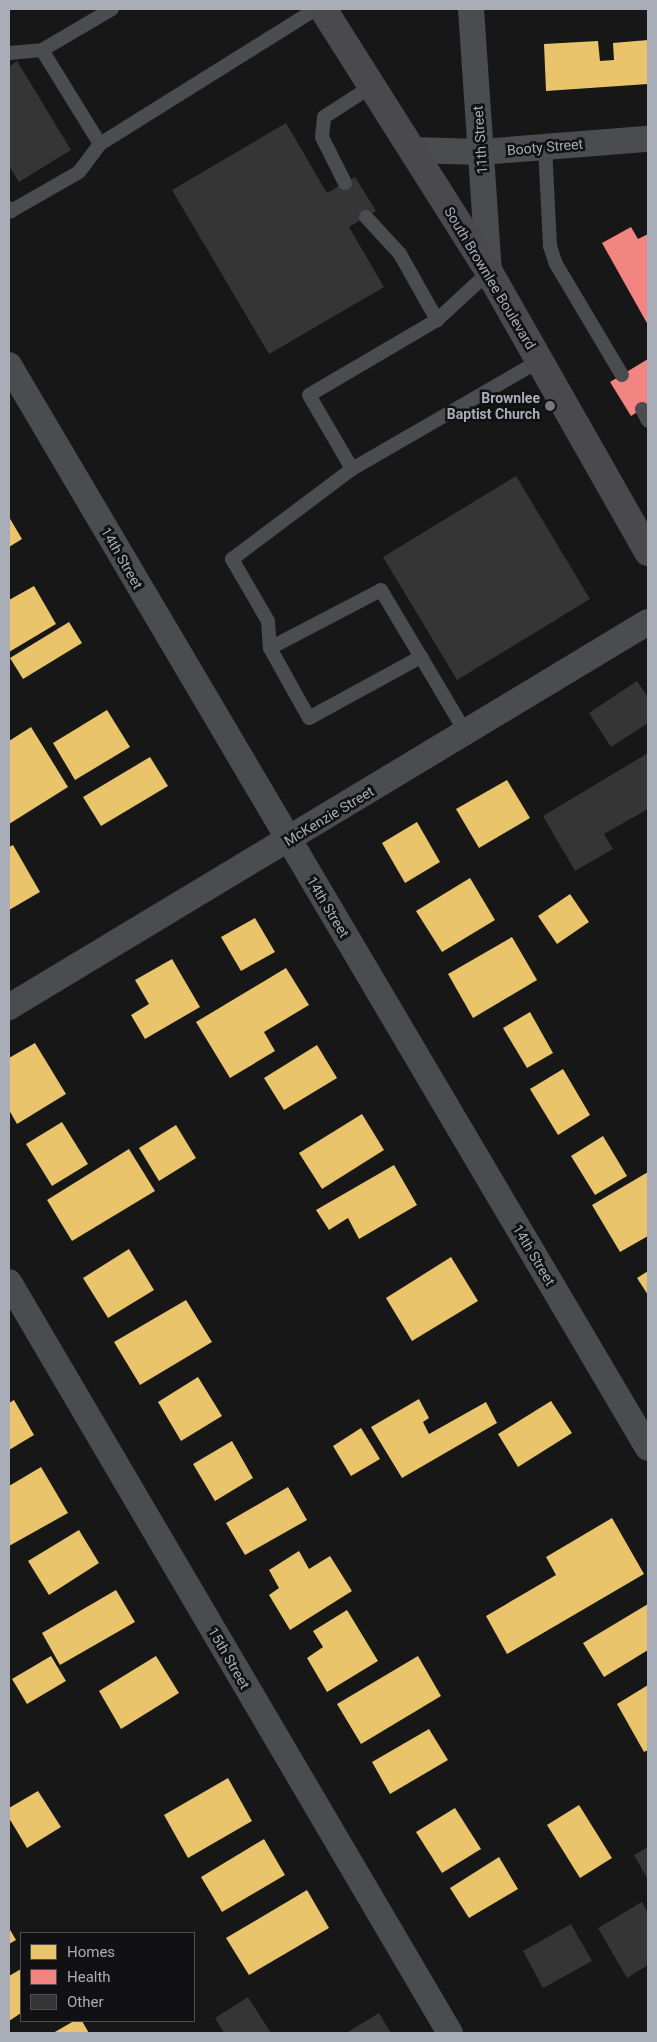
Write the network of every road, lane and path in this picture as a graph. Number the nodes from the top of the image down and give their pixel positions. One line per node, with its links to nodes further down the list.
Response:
1 (112, 9): 5 (lane)
2 (316, 9): 9 (lane)
3 (323, 9): 7 (main road, South Brownlee Boulevard)
4 (472, 9): 12 (street, 11th Street)
5 (42, 50): 6 (lane); 9 (lane)
6 (9, 53)
7 (372, 86): 11 (main road, South Brownlee Boulevard); 13 (lane)
8 (648, 139): 10 (street, Booty Street)
9 (100, 144): 14 (lane)
10 (545, 147): 12 (street, Booty Street); 20 (lane)
11 (412, 150): 12 (street, Booty Street); 16 (main road, South Brownlee Boulevard)
12 (481, 152): 16 (street, 11th Street)
13 (345, 183)
14 (9, 208)
15 (366, 217): 17 (lane)
16 (489, 272): 17 (lane); 18 (main road, South Brownlee Boulevard)
17 (437, 320): 21 (lane)
18 (539, 361): 21 (lane); 22 (main road, South Brownlee Boulevard)
19 (9, 364): 27 (street, 14th Street)
20 (622, 375)
21 (352, 469): 24 (lane)
22 (648, 552)
23 (648, 622): 26 (street, McKenzie Street)
24 (270, 648): 25 (lane); 25 (lane)
25 (421, 657): 26 (lane)
26 (466, 732): 27 (street, McKenzie Street)
27 (288, 840): 28 (street, McKenzie Street); 30 (street, 14th Street)
28 (9, 1007)
29 (9, 1282): 31 (street, 15th Street)
30 (648, 1448)
31 (450, 2033)

